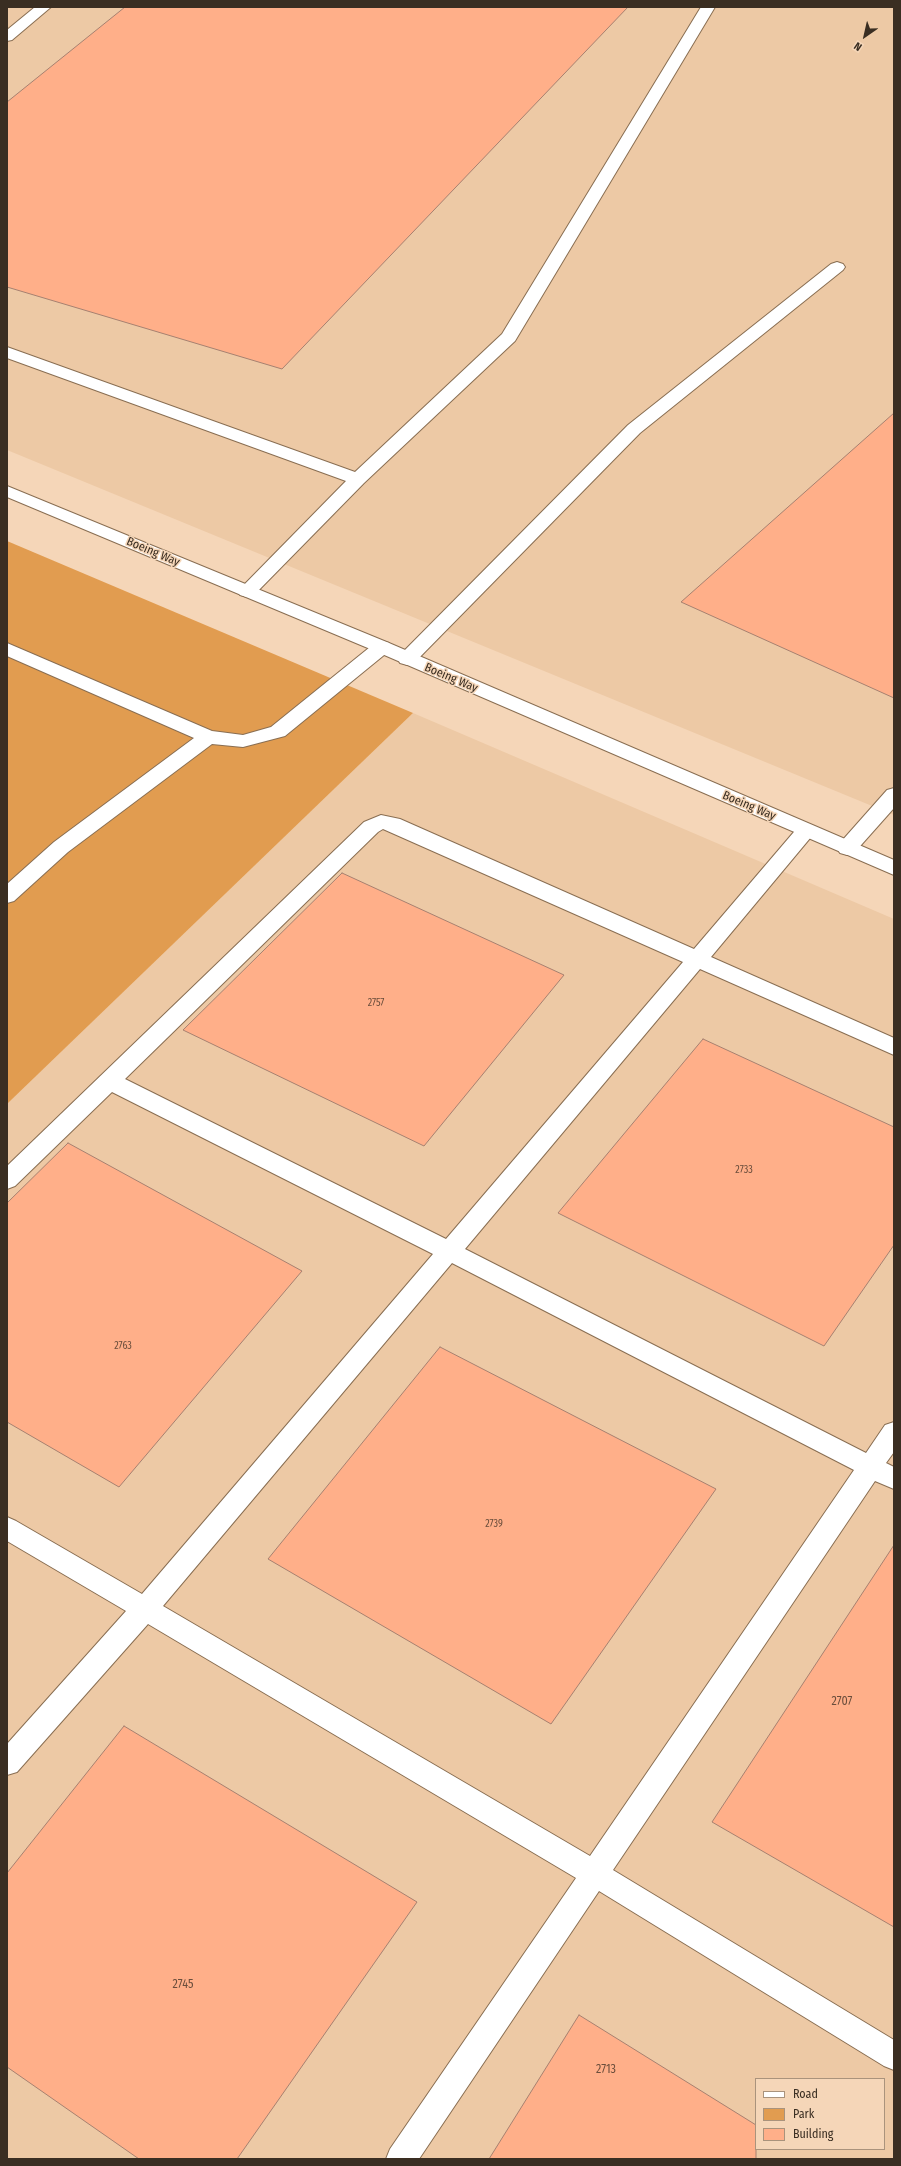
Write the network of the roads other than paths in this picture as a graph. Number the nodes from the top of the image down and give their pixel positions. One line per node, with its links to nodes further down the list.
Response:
1 (44, 7): 3 (street)
2 (708, 7): 6 (street)
3 (7, 37)
4 (837, 267): 11 (street)
5 (7, 352): 6 (street)
6 (358, 479): 8 (street)
7 (7, 491): 8 (street, Boeing Way)
8 (247, 591): 9 (street, Boeing Way)
9 (382, 647): 11 (street, Boeing Way); 12 (street)
10 (7, 649): 12 (street)
11 (408, 659): 14 (street, Boeing Way)
12 (208, 738): 17 (street)
13 (894, 795): 15 (street)
14 (806, 831): 15 (street, Boeing Way); 18 (street)
15 (847, 848): 16 (street, Boeing Way)
16 (894, 868)
17 (7, 896)
18 (696, 960): 19 (street); 20 (street); 22 (street)
19 (894, 1047)
20 (108, 1080): 21 (street); 22 (street)
21 (7, 1180)
22 (449, 1250): 24 (street); 27 (street)
23 (894, 1432): 24 (street)
24 (870, 1467): 25 (street); 29 (street)
25 (894, 1479)
26 (7, 1528): 27 (street)
27 (144, 1610): 28 (street); 29 (street)
28 (7, 1763)
29 (595, 1874): 30 (street); 31 (street)
30 (894, 2056)
31 (401, 2159)

